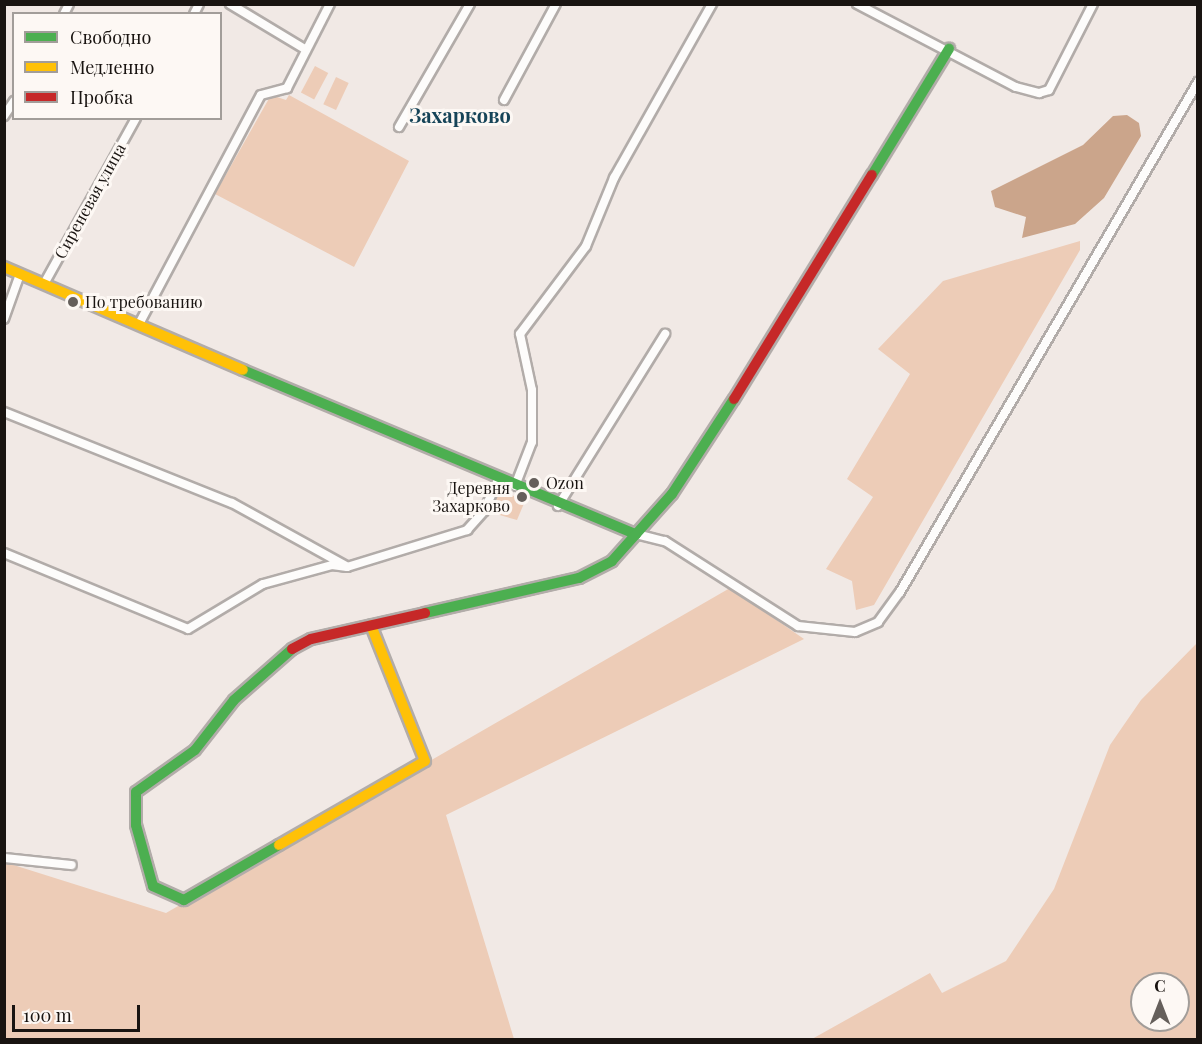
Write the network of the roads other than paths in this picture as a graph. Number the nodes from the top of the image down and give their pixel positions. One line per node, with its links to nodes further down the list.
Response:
1 (230, 4): 8 (street)
2 (330, 4): 8 (street)
3 (470, 4): 13 (street)
4 (556, 4): 11 (street)
5 (712, 4): 22 (street)
6 (857, 4): 9 (street)
7 (1093, 4): 9 (street)
8 (305, 49): 18 (street)
9 (949, 49): 24 (street)
10 (1197, 82): 24 (street)
11 (504, 100)
12 (135, 120): 16 (street, Сиреневая улица)
13 (399, 127)
14 (4, 267): 15 (street)
15 (21, 274): 16 (street); 17 (street)
16 (44, 284): 18 (street)
17 (4, 319)
18 (139, 324): 21 (street)
19 (665, 334): 23 (street)
20 (4, 412): 26 (street)
21 (498, 478): 22 (street); 26 (street)
22 (515, 486): 23 (street)
23 (558, 506): 24 (street)
24 (636, 534): 27 (street)
25 (4, 553): 26 (street)
26 (347, 567)
27 (371, 625): 27 (street)
28 (4, 858): 29 (street)
29 (72, 865)

